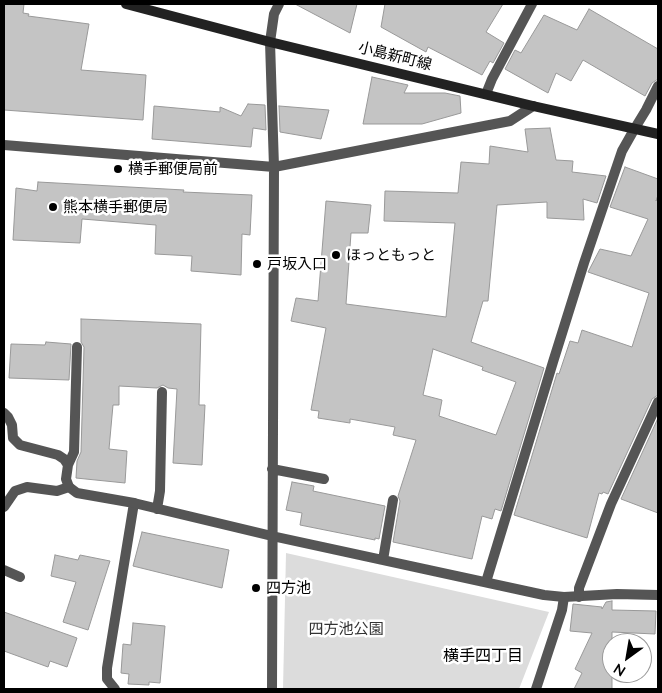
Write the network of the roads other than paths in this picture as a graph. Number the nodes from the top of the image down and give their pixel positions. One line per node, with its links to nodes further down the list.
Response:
1 (126, 4): 4 (main road, 小島新町線)
2 (279, 4): 4 (street)
3 (532, 4): 6 (street)
4 (270, 42): 6 (main road, 小島新町線); 11 (street)
5 (658, 86): 8 (street)
6 (486, 94): 7 (main road, 小島新町線)
7 (533, 106): 8 (main road, 小島新町線); 11 (street)
8 (635, 128): 9 (main road, 小島新町線); 28 (street)
9 (658, 134)
10 (4, 145): 11 (street)
11 (274, 167): 17 (street)
12 (77, 348): 16 (street)
13 (162, 392): 23 (street)
14 (658, 402): 31 (street)
15 (4, 413): 16 (street)
16 (68, 465): 19 (street)
17 (272, 469): 18 (street); 24 (street)
18 (324, 479)
19 (69, 487): 21 (street); 22 (street)
20 (393, 500): 25 (street)
21 (134, 504): 23 (street); 32 (street)
22 (4, 507)
23 (157, 509): 24 (street)
24 (272, 536): 25 (street); 33 (street)
25 (383, 560): 28 (street)
26 (4, 570): 27 (street)
27 (20, 577)
28 (486, 582): 30 (street)
29 (658, 595): 31 (street)
30 (564, 597): 31 (street); 34 (street)
31 (579, 597)
32 (116, 689)
33 (272, 689)
34 (536, 689)

